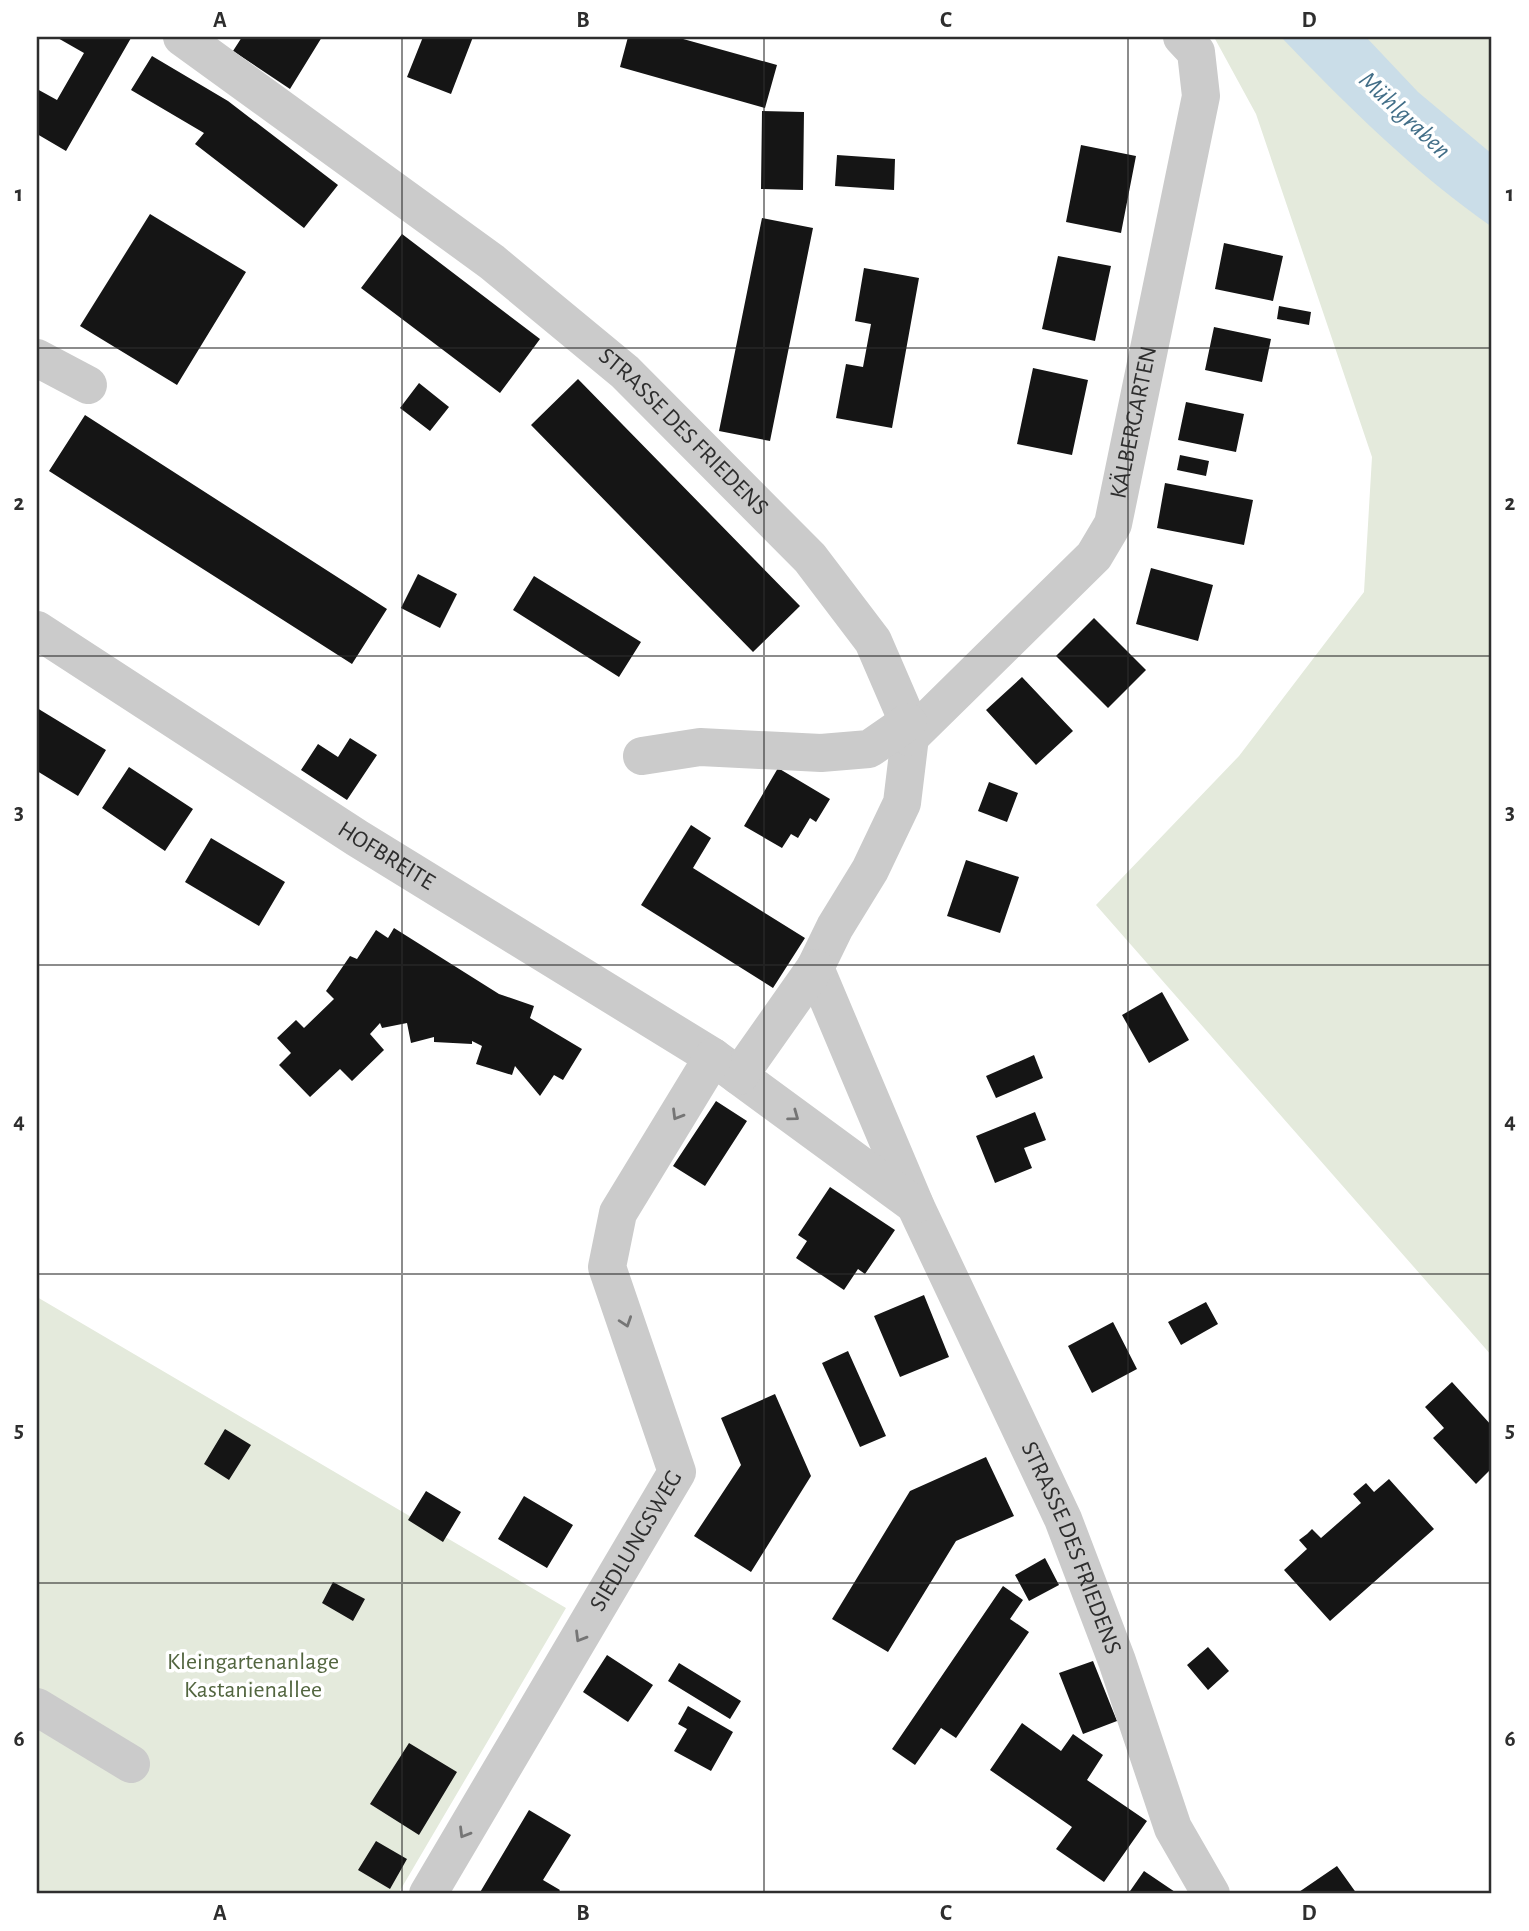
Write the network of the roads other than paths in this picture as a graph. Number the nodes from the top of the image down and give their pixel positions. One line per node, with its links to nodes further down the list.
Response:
1 (182, 37): 6 (street, STRASSE DES FRIEDENS)
2 (1182, 37): 6 (street, KÄLBERGARTEN)
3 (37, 359): 4 (street)
4 (88, 385)
5 (37, 630): 9 (street, HOFBREITE)
6 (909, 729): 7 (street, KÄLBERGARTEN); 8 (street)
7 (642, 756)
8 (815, 968): 9 (street); 10 (street, STRASSE DES FRIEDENS)
9 (726, 1067): 10 (street, STRASSE DES FRIEDENS, one-way to 10); 13 (street, SIEDLUNGSWEG, one-way to 13)
10 (915, 1205): 14 (street, STRASSE DES FRIEDENS)
11 (37, 1707): 12 (street)
12 (131, 1764)
13 (428, 1894)
14 (1211, 1894)

